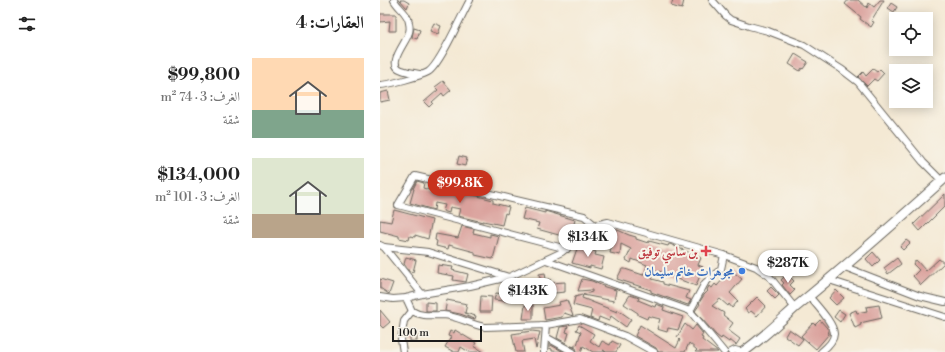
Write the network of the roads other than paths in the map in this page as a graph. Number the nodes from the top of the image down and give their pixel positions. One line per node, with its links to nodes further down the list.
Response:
1 (394, 0): 4 (street)
2 (470, 0): 4 (street)
3 (712, 0): 6 (street)
4 (422, 74): 5 (street)
5 (380, 85)
6 (943, 180): 12 (street)
7 (595, 225): 9 (street); 9 (street); 10 (street)
8 (382, 246): 13 (street); 15 (street)
9 (567, 249): 11 (street)
10 (724, 255): 20 (street); 21 (street)
11 (546, 260): 13 (street); 21 (street)
12 (845, 267): 14 (street); 19 (street)
13 (509, 277): 15 (street)
14 (828, 280): 16 (street); 23 (street)
15 (422, 294): 18 (street)
16 (809, 296): 20 (street); 33 (street)
17 (380, 297): 18 (street)
18 (406, 298): 22 (street)
19 (945, 302)
20 (795, 308): 32 (street)
21 (690, 311): 30 (street)
22 (412, 312): 24 (street); 26 (street)
23 (945, 317)
24 (546, 325): 25 (street); 29 (street)
25 (546, 337): 27 (street); 28 (street)
26 (403, 352)
27 (544, 352)
28 (573, 352)
29 (654, 352)
30 (724, 352)
31 (730, 352): 32 (street)
32 (743, 352)
33 (821, 352)

